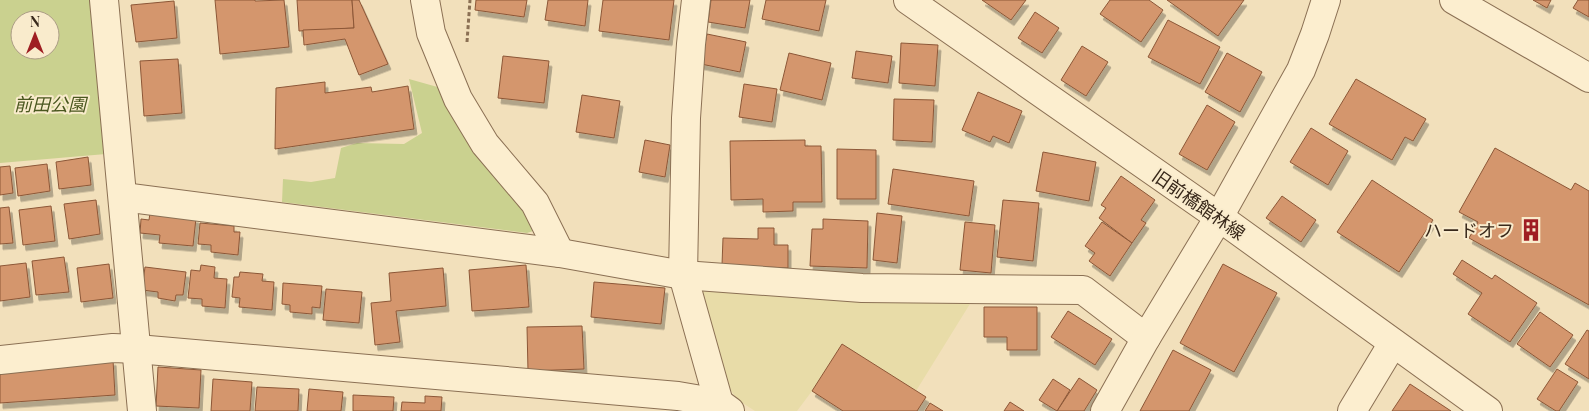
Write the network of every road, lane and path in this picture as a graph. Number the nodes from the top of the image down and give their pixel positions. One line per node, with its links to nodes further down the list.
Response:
1 (104, 0): 8 (street)
2 (425, 0): 10 (street)
3 (696, 0): 11 (street)
4 (908, 0): 9 (street, 旧前橋館林線)
5 (1326, 0): 9 (street)
6 (1454, 0): 7 (street)
7 (1589, 78)
8 (123, 197): 10 (street); 14 (street)
9 (1219, 217): 12 (street); 13 (street, 旧前橋館林線)
10 (560, 253): 11 (street)
11 (683, 275): 12 (street); 16 (street)
12 (1146, 338): 18 (street)
13 (1393, 343): 19 (street); 20 (street, 旧前橋館林線)
14 (137, 349): 15 (street); 16 (street); 17 (street)
15 (0, 360)
16 (725, 407)
17 (142, 411)
18 (1105, 411)
19 (1352, 411)
20 (1488, 411)

